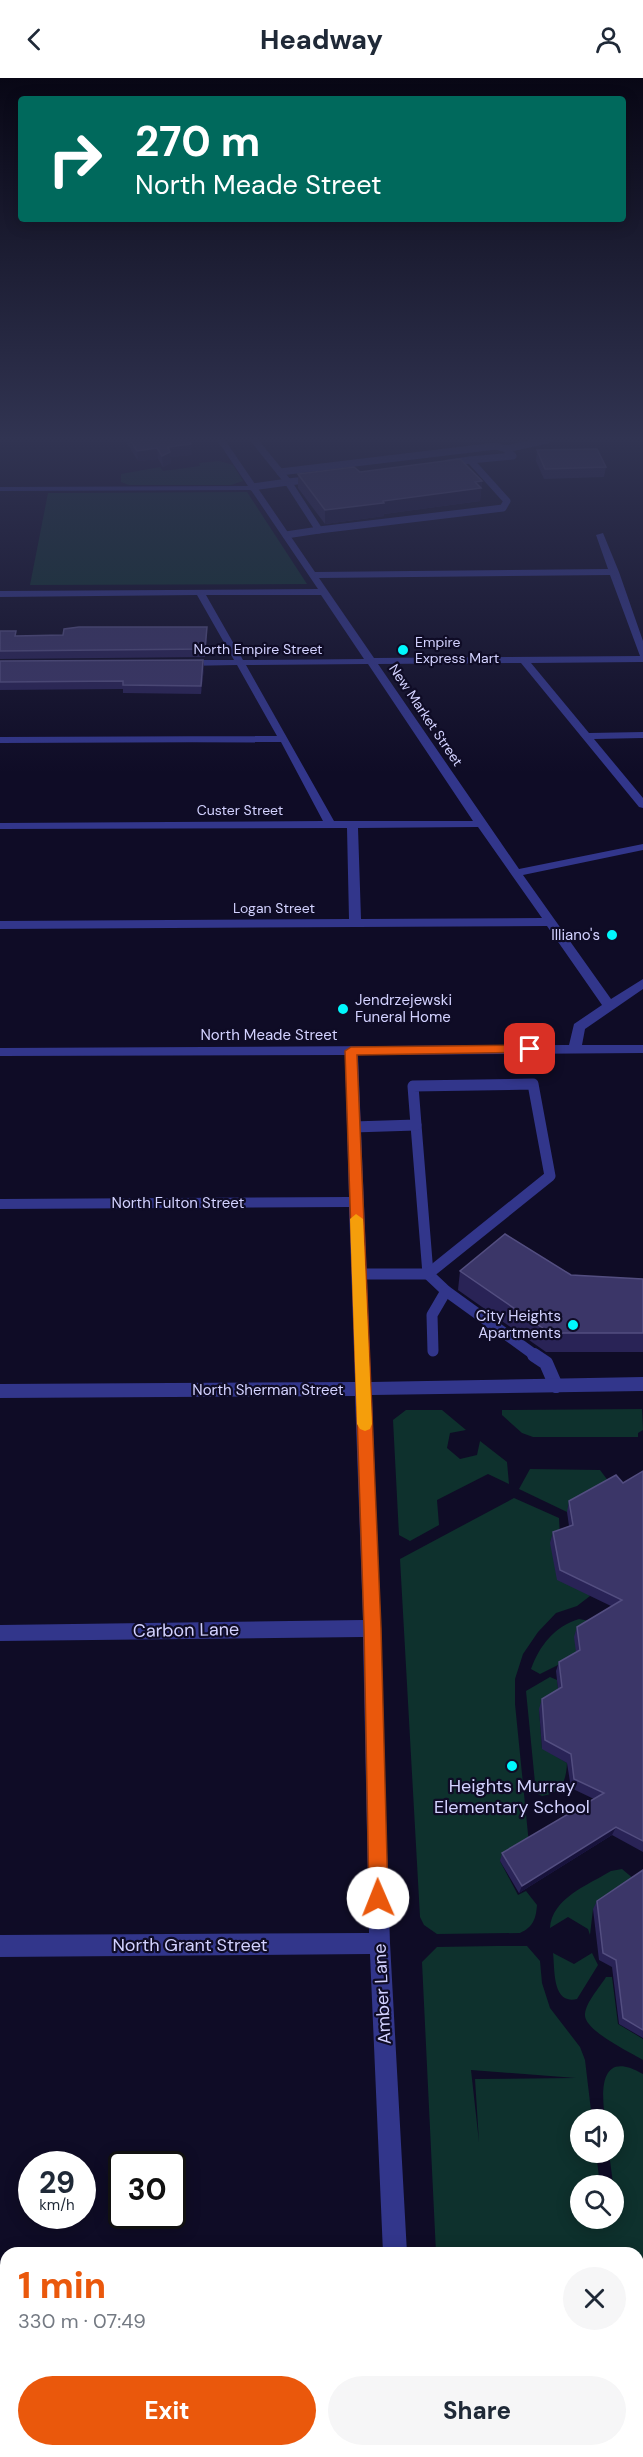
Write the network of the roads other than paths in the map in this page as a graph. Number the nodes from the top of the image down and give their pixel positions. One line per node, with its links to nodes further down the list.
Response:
1 (297, 551): 4 (street, New Market Street)
2 (606, 551): 3 (street)
3 (615, 572): 4 (street); 8 (street)
4 (314, 575): 5 (street, New Market Street)
5 (325, 592): 6 (street); 11 (street, New Market Street)
6 (200, 593): 7 (street); 13 (street)
7 (0, 594)
8 (643, 654)
9 (643, 659): 10 (street, North Empire Street)
10 (524, 660): 11 (street, North Empire Street); 15 (street)
11 (372, 662): 13 (street, North Empire Street); 21 (street, New Market Street)
12 (168, 663): 13 (street, North Empire Street)
13 (240, 663): 16 (street)
14 (643, 735): 15 (street)
15 (585, 736): 18 (street)
16 (284, 739): 17 (street); 19 (street)
17 (0, 740)
18 (643, 805)
19 (330, 824): 20 (street, Custer Street); 22 (street, Custer Street)
20 (352, 824): 21 (street, Custer Street); 26 (street)
21 (481, 824): 24 (street, New Market Street)
22 (0, 826)
23 (643, 847): 24 (street)
24 (515, 873): 25 (street, New Market Street)
25 (549, 922): 26 (street, Logan Street); 29 (street, New Market Street)
26 (355, 923): 27 (street, Logan Street)
27 (0, 925)
28 (643, 983): 29 (street)
29 (609, 1005): 30 (street)
30 (575, 1049): 31 (street, North Meade Street); 32 (street, North Meade Street)
31 (643, 1049)
32 (351, 1051): 33 (street, North Meade Street); 35 (street, Amber Lane)
33 (0, 1052)
34 (416, 1125): 35 (lane); 39 (lane); 39 (lane)
35 (353, 1127): 36 (street, Amber Lane)
36 (356, 1202): 37 (street, North Fulton Street); 38 (street, Amber Lane)
37 (0, 1204)
38 (359, 1274): 39 (lane); 44 (street, Amber Lane)
39 (429, 1274): 40 (lane)
40 (446, 1291): 41 (lane); 43 (lane)
41 (433, 1351)
42 (643, 1384): 43 (street, North Sherman Street)
43 (556, 1386): 44 (street, North Sherman Street)
44 (364, 1389): 45 (street, North Sherman Street); 46 (street, Amber Lane)
45 (0, 1391)
46 (372, 1628): 47 (street, Carbon Lane); 48 (street, Amber Lane)
47 (0, 1633)
48 (380, 1943): 49 (street, North Grant Street); 50 (street, Amber Lane)
49 (0, 1946)
50 (396, 2247)

